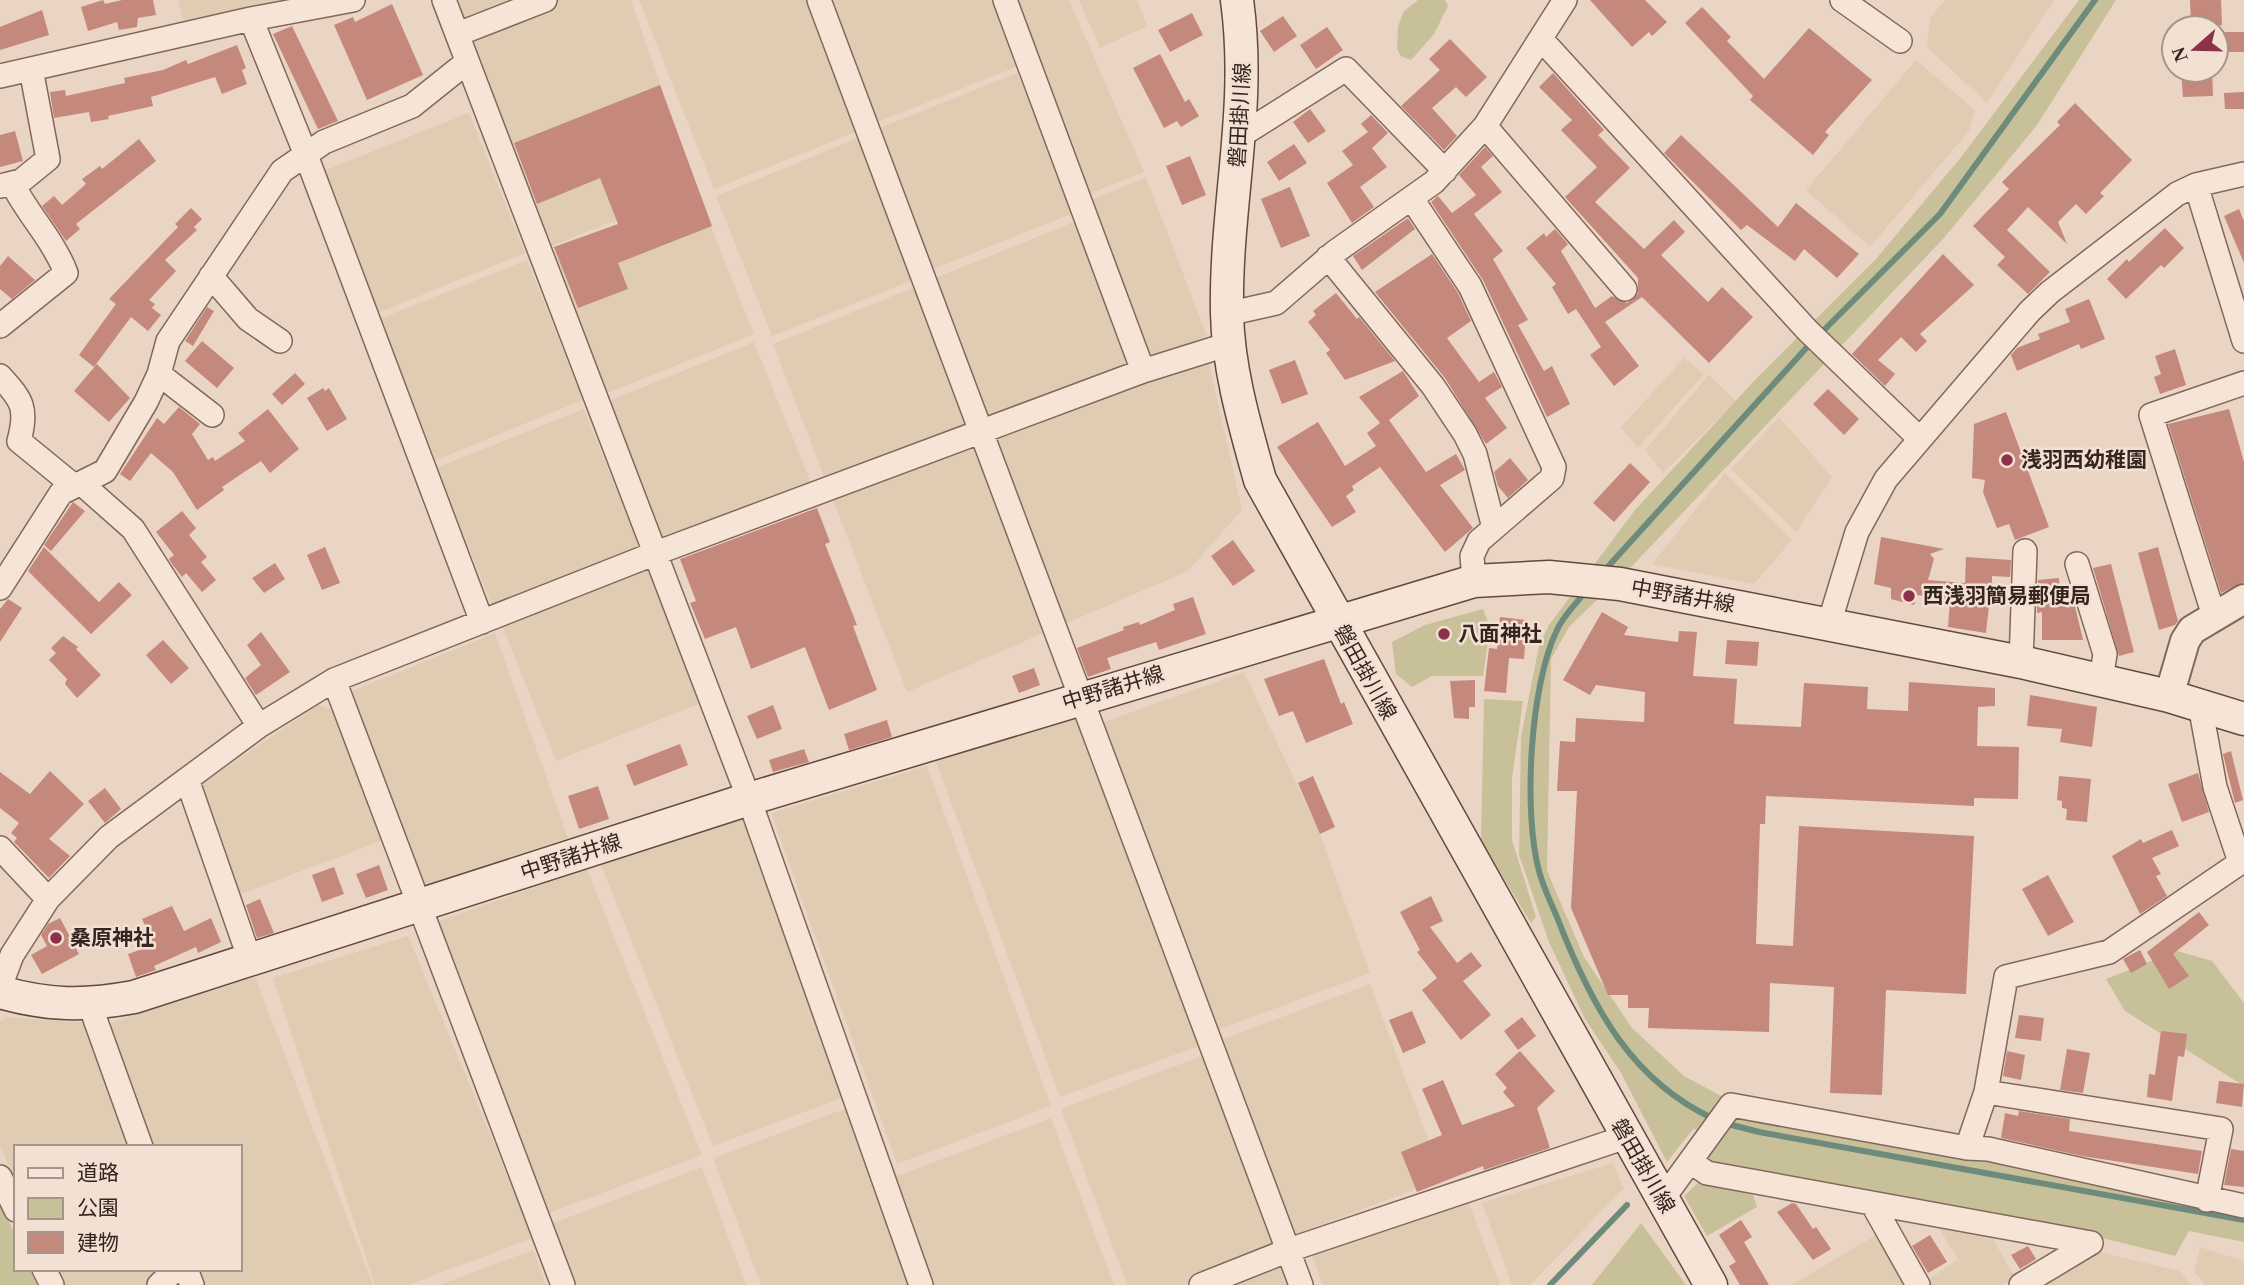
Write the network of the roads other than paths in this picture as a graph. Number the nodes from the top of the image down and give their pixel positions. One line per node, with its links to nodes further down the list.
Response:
1 (354, 0): 9 (street)
2 (444, 0): 10 (street)
3 (545, 0): 10 (street)
4 (819, 0): 36 (street)
5 (1005, 0): 31 (street)
6 (1237, 0): 17 (main road, 磐田掛川線)
7 (1565, 0): 11 (street)
8 (1842, 0): 12 (street)
9 (251, 19): 14 (street); 18 (street)
10 (458, 34): 13 (street)
11 (1541, 38): 16 (street); 37 (street)
12 (1900, 41)
13 (467, 62): 18 (street); 41 (street)
14 (31, 69): 15 (street); 21 (street)
15 (0, 76)
16 (1485, 126): 19 (street); 26 (street)
17 (1240, 136): 19 (street); 28 (main road, 磐田掛川線)
18 (306, 155): 25 (street); 48 (street)
19 (1445, 171): 23 (street)
20 (2244, 174): 22 (street)
21 (6, 185): 27 (street)
22 (2196, 185): 30 (street); 37 (street)
23 (1412, 199): 24 (street); 39 (street)
24 (1328, 257): 28 (street); 39 (street)
25 (211, 276): 29 (street); 32 (street)
26 (1625, 289)
27 (0, 326)
28 (1228, 330): 31 (street); 47 (main road, 磐田掛川線)
29 (280, 341)
30 (2244, 341)
31 (1143, 371): 36 (street)
32 (159, 374): 35 (street); 38 (street)
33 (0, 376): 38 (street)
34 (2244, 383): 46 (street)
35 (212, 415)
36 (979, 434): 41 (street); 54 (street)
37 (1920, 439): 49 (street)
38 (78, 484): 43 (street); 57 (street)
39 (1494, 528): 44 (street)
40 (2025, 551): 50 (street)
41 (656, 554): 48 (street); 59 (street)
42 (2077, 564): 52 (street)
43 (4, 574)
44 (1474, 581): 47 (main road, 中野諸井線); 49 (main road, 中野諸井線)
45 (2244, 598): 46 (street)
46 (2214, 616): 53 (street)
47 (1336, 621): 54 (main road, 中野諸井線); 69 (main road, 磐田掛川線)
48 (482, 622): 51 (street)
49 (1829, 624): 50 (main road, 中野諸井線)
50 (2021, 662): 52 (main road, 中野諸井線)
51 (334, 680): 57 (street); 63 (street)
52 (2101, 680): 53 (main road, 中野諸井線)
53 (2169, 696): 55 (main road, 中野諸井線)
54 (1082, 697): 59 (main road, 中野諸井線); 79 (street)
55 (2200, 705): 56 (main road, 中野諸井線); 61 (street)
56 (2244, 719)
57 (259, 726): 58 (street)
58 (188, 782): 62 (street); 64 (street)
59 (749, 799): 63 (main road, 中野諸井線); 83 (street)
60 (0, 848): 62 (street)
61 (2242, 861): 68 (street)
62 (48, 899): 65 (street)
63 (418, 907): 64 (main road, 中野諸井線); 82 (street)
64 (250, 960): 67 (main road, 中野諸井線)
65 (0, 987)
66 (0, 992): 67 (main road, 中野諸井線)
67 (90, 1005): 70 (street)
68 (1986, 1092): 71 (street); 75 (street)
69 (1626, 1137): 74 (main road, 磐田掛川線); 79 (street)
70 (140, 1145)
71 (1967, 1147): 72 (street); 75 (street)
72 (1691, 1162): 74 (street); 76 (street)
73 (0, 1180): 77 (street)
74 (1662, 1200): 86 (main road, 磐田掛川線)
75 (2207, 1200): 78 (street)
76 (1872, 1203): 87 (street); 88 (street)
77 (14, 1206)
78 (2244, 1206)
79 (1289, 1250): 84 (street); 85 (street)
80 (174, 1271): 81 (street)
81 (159, 1285)
82 (563, 1285)
83 (921, 1285)
84 (1201, 1285)
85 (1301, 1285)
86 (1711, 1285)
87 (1918, 1285)
88 (2021, 1285)

